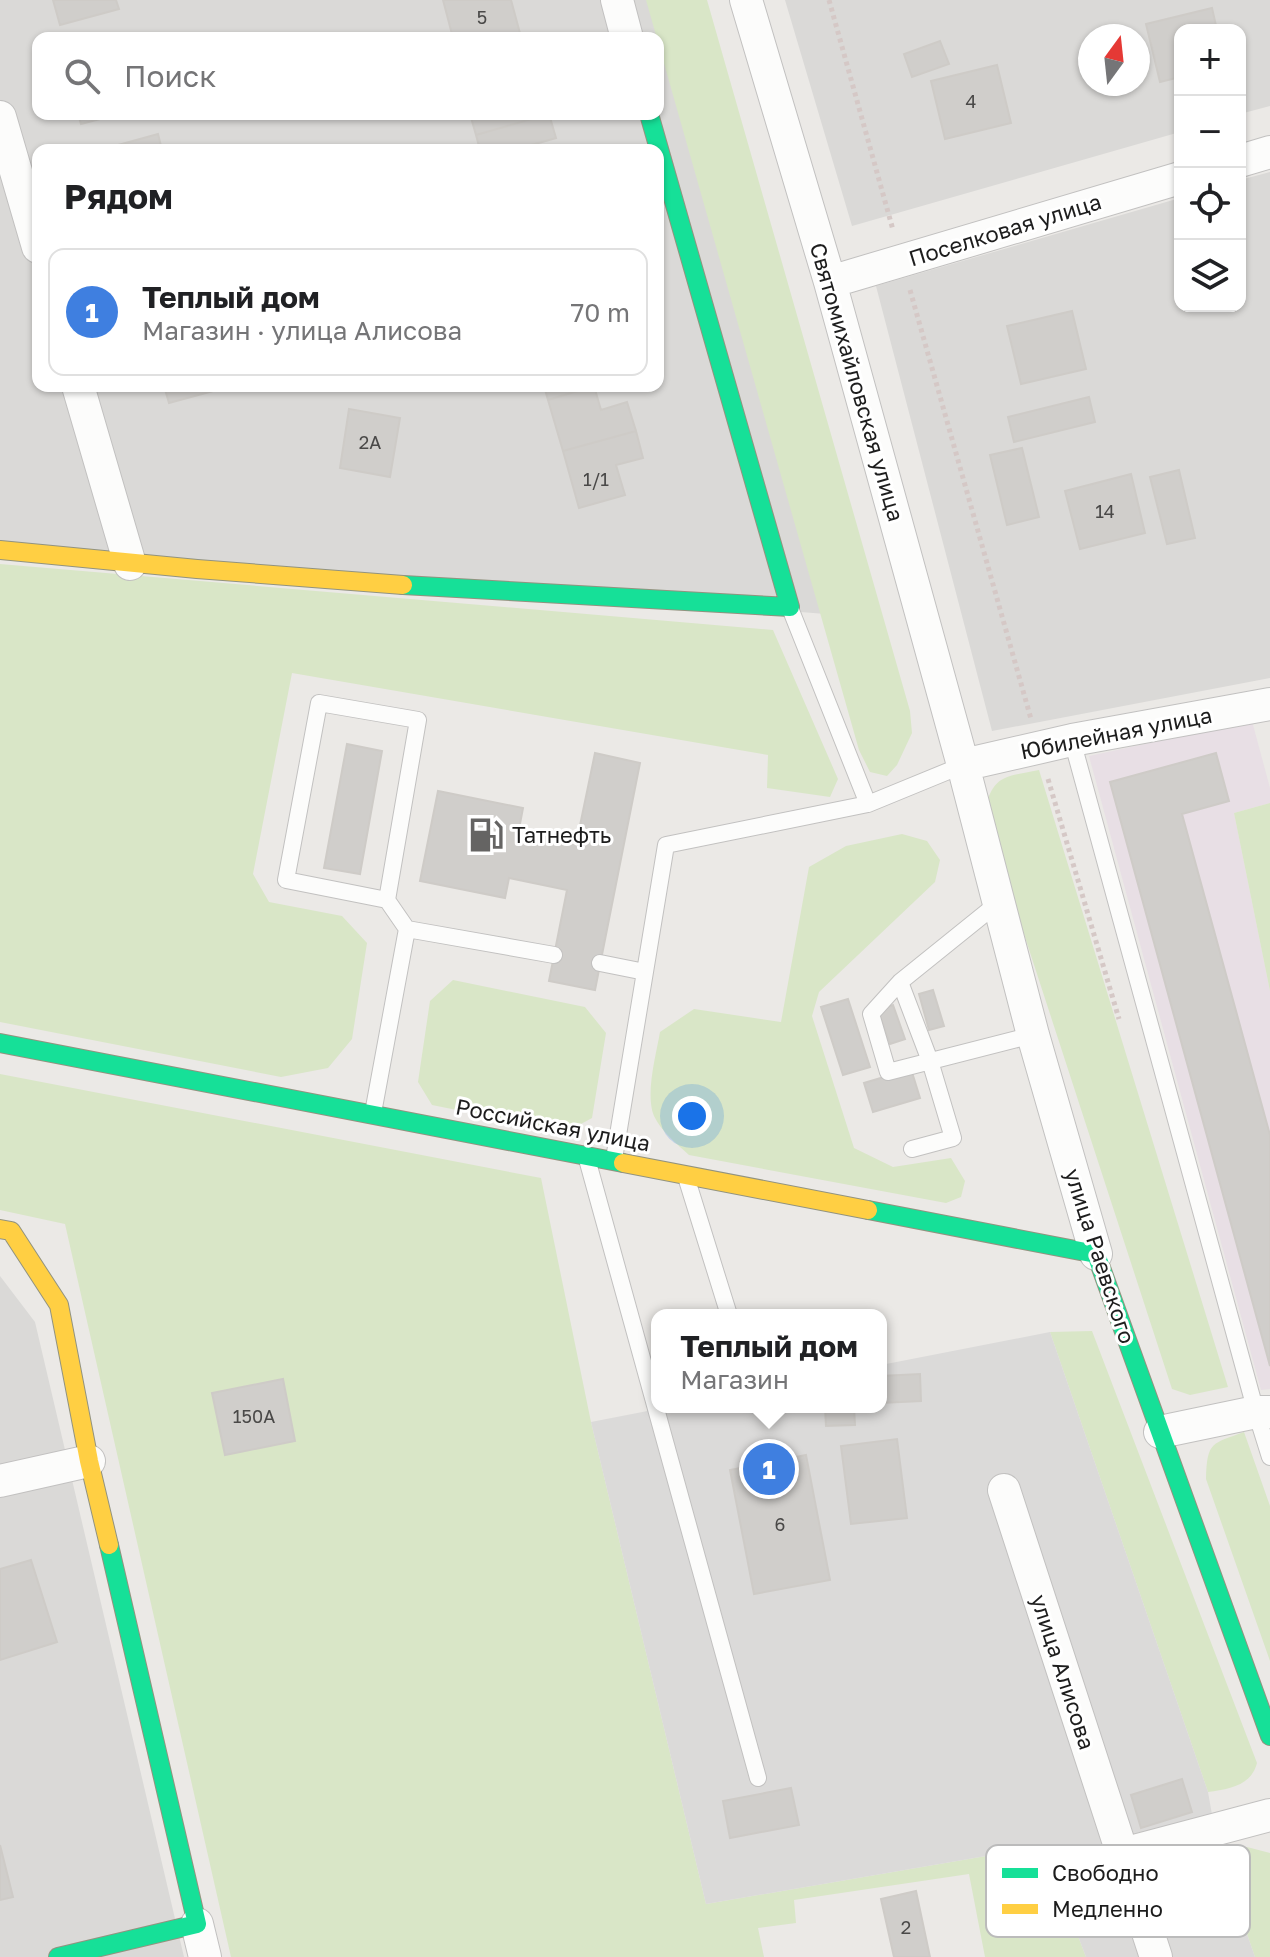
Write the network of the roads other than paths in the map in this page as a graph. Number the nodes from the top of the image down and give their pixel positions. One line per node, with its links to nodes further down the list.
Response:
1 (617, 0): 3 (street)
2 (746, 0): 12 (street, Святомихайловская улица)
3 (625, 32)
4 (0, 117): 11 (street)
5 (651, 120): 6 (street)
6 (658, 144)
7 (1270, 152): 8 (street)
8 (1246, 159)
9 (664, 166): 16 (street)
10 (1174, 180): 12 (street, Поселковая улица)
11 (32, 226)
12 (830, 282): 19 (street, Святомихайловская улица)
13 (80, 392): 15 (street)
14 (0, 550): 15 (street)
15 (130, 564): 16 (street)
16 (790, 607): 20 (lane)
17 (1270, 704): 18 (street, Юбилейная улица)
18 (1072, 740): 19 (street, Юбилейная улица); 40 (lane)
19 (963, 765): 20 (lane); 22 (street, улица Раевского)
20 (868, 804): 26 (lane)
21 (387, 900): 21 (lane); 23 (lane)
22 (998, 903): 27 (lane); 28 (street, улица Раевского)
23 (407, 929): 24 (lane); 31 (lane)
24 (554, 955)
25 (600, 963): 26 (lane)
26 (645, 972): 34 (lane)
27 (900, 982): 30 (lane); 30 (lane)
28 (1033, 1035): 30 (lane); 37 (street, улица Раевского)
29 (0, 1043): 31 (street, Российская улица)
30 (930, 1061): 32 (lane)
31 (373, 1114): 33 (street, Российская улица)
32 (912, 1149)
33 (586, 1156): 34 (street, Российская улица); 39 (lane)
34 (614, 1161): 35 (street, Российская улица)
35 (686, 1175): 37 (street, Российская улица); 38 (lane)
36 (0, 1229): 44 (street)
37 (1096, 1254): 42 (street, улица Раевского)
38 (727, 1309)
39 (651, 1391)
40 (1263, 1412): 42 (street); 43 (lane)
41 (657, 1413): 48 (lane)
42 (1160, 1432): 47 (street, улица Раевского)
43 (1270, 1457)
44 (89, 1461): 45 (street); 52 (street)
45 (0, 1481)
46 (1004, 1490): 50 (street, улица Алисова)
47 (1270, 1736)
48 (758, 1778)
49 (1270, 1815): 51 (street)
50 (1120, 1845)
51 (1157, 1845)
52 (197, 1924): 54 (street); 55 (street)
53 (1150, 1937): 56 (street, улица Алисова)
54 (58, 1957)
55 (205, 1957)
56 (1156, 1957)

